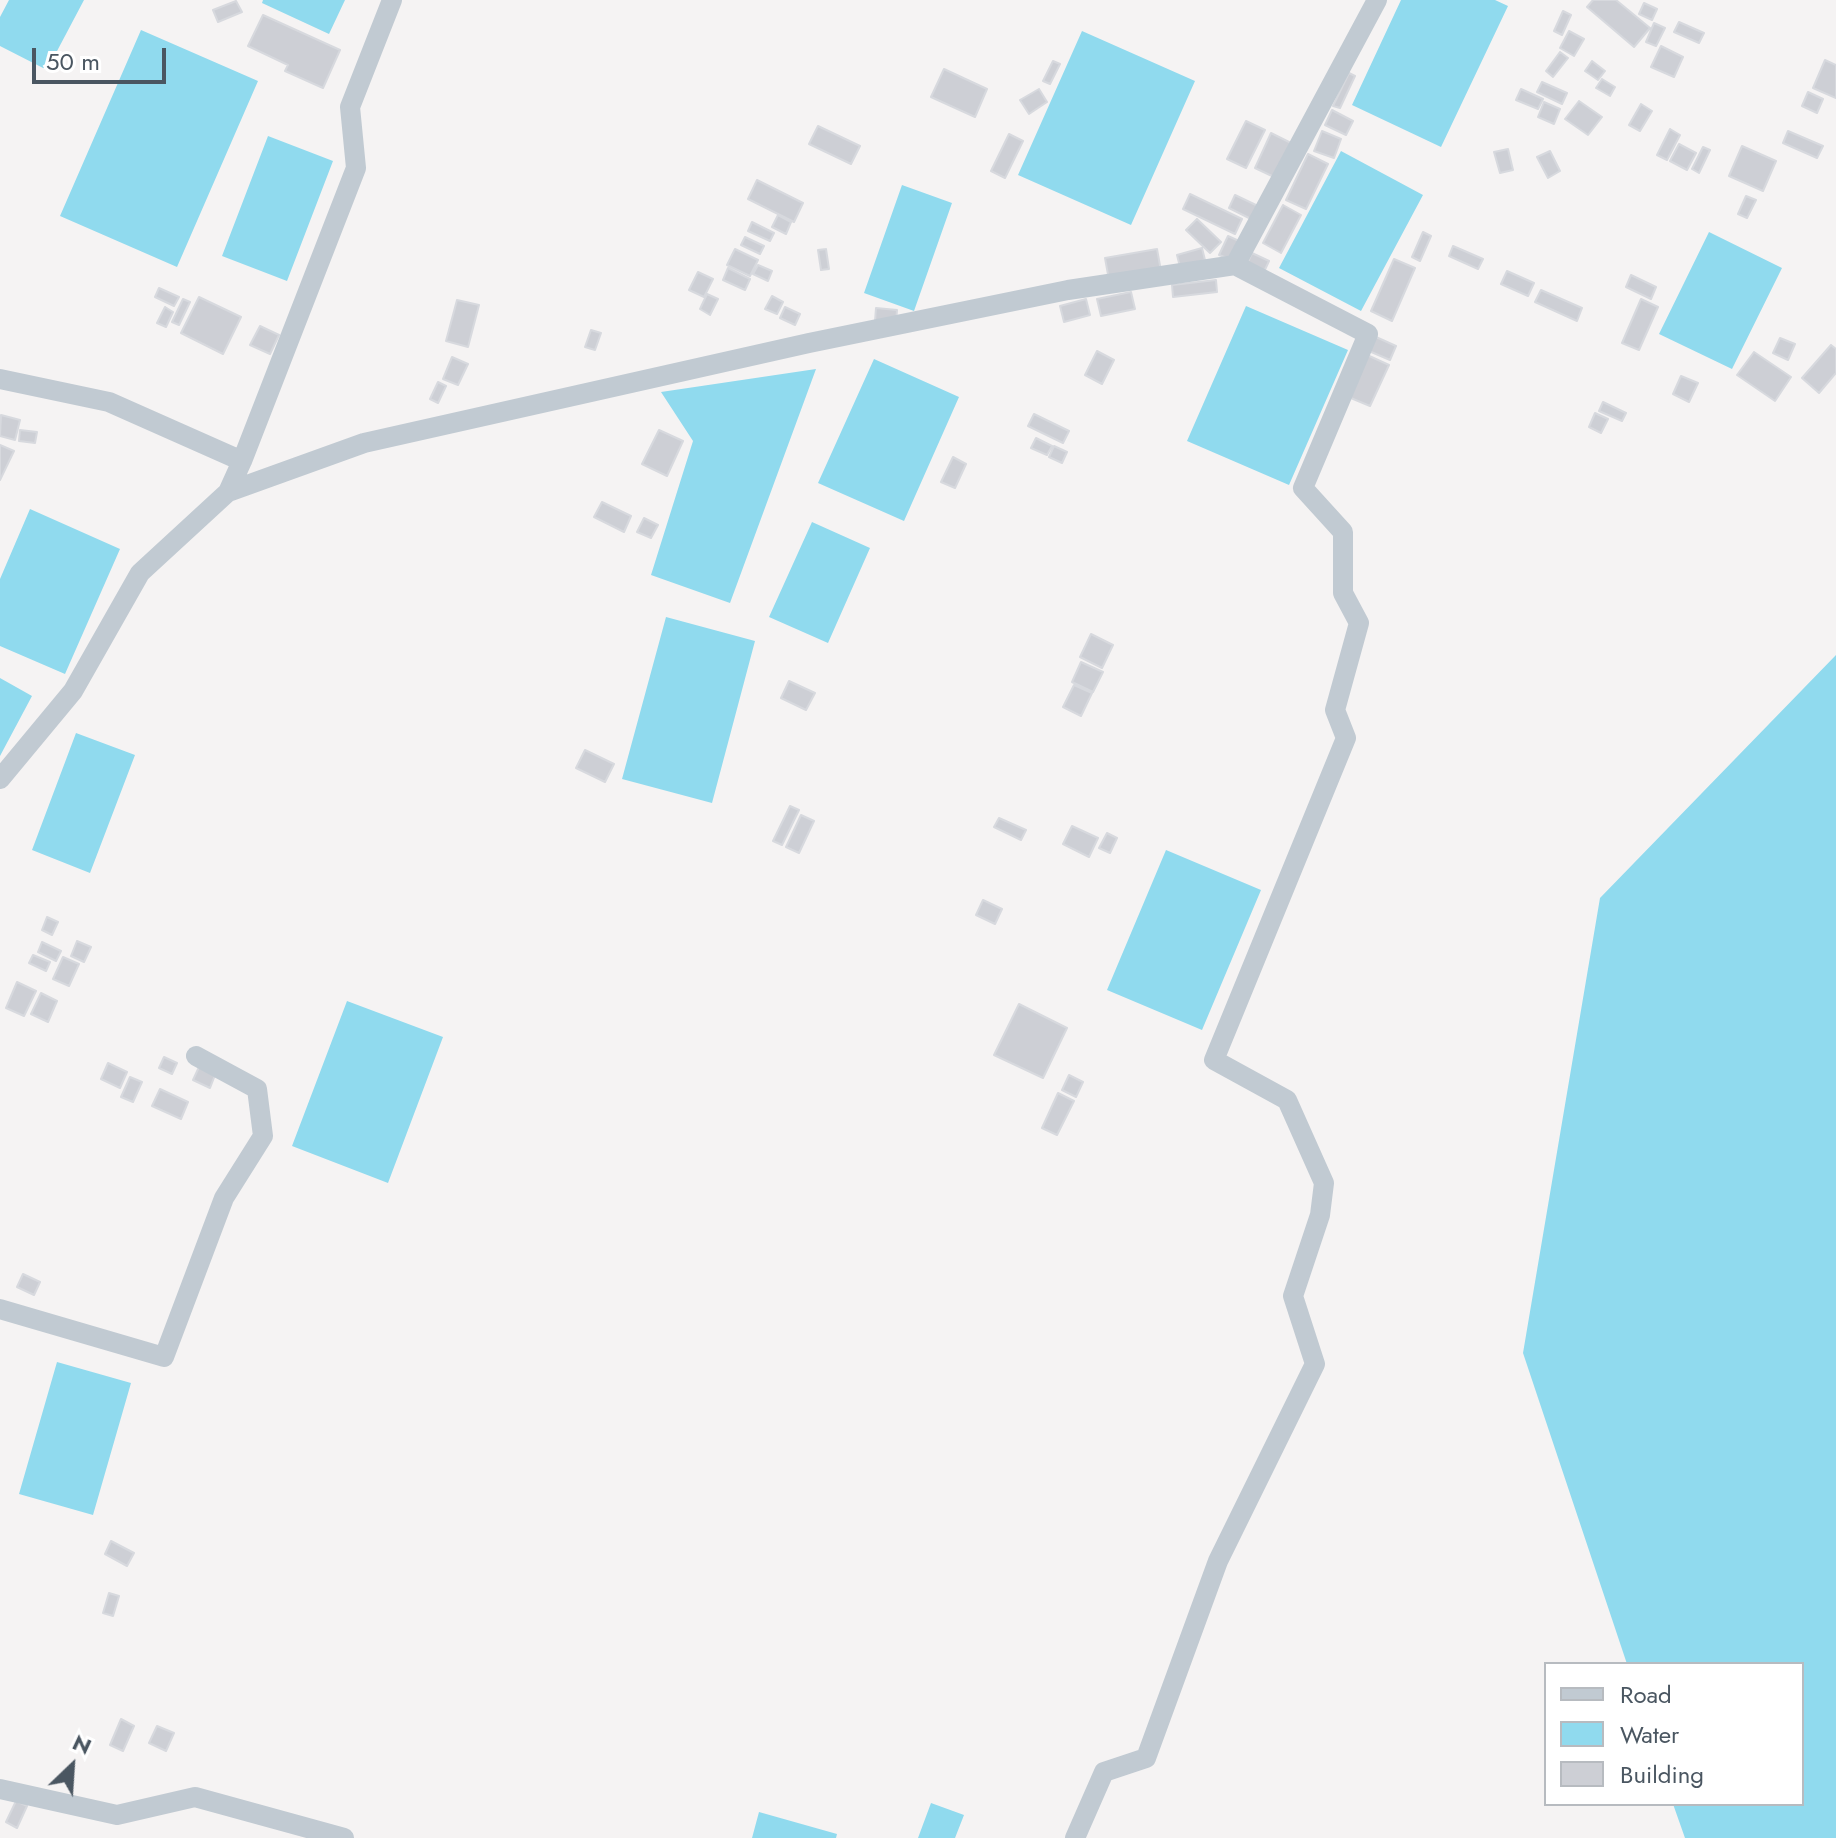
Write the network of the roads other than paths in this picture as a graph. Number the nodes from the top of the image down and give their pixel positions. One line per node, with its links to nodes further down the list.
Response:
1 (392, 0): 5 (street)
2 (1377, 0): 3 (street)
3 (1235, 265): 6 (street); 12 (street)
4 (0, 379): 5 (street)
5 (242, 461): 6 (street)
6 (228, 492): 7 (street)
7 (0, 779)
8 (196, 1056): 9 (street)
9 (0, 1309)
10 (0, 1789): 11 (street)
11 (344, 1838)
12 (1075, 1838)

